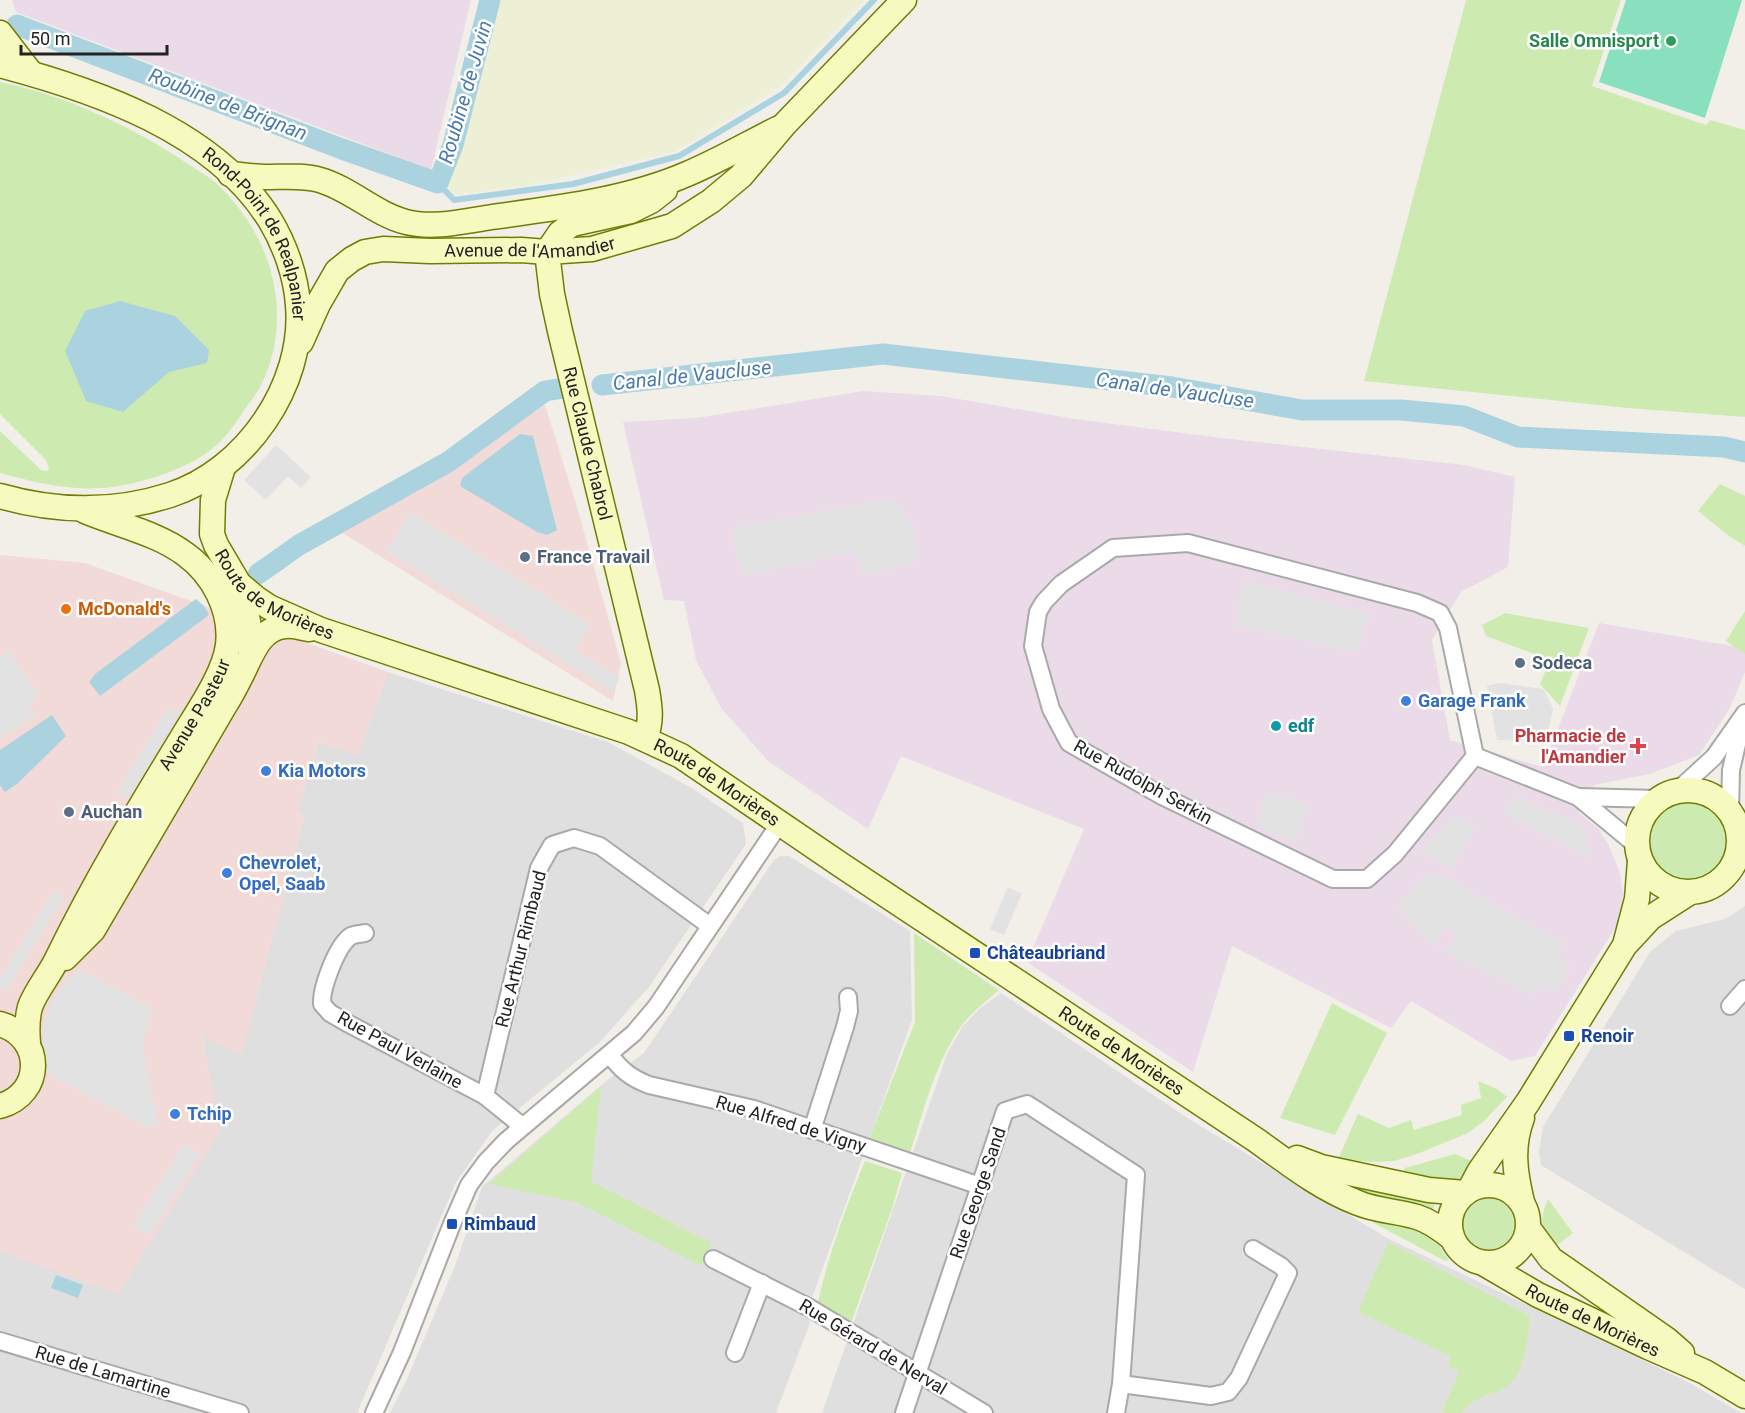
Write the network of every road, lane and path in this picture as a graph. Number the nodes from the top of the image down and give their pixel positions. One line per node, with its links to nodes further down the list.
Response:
1 (904, 0): 5 (main road, Avenue de l'Amandier)
2 (0, 33): 4 (main road)
3 (0, 64): 4 (main road, Rond-Point de Realpanier)
4 (30, 72): 6 (main road, Rond-Point de Realpanier)
5 (784, 125): 7 (main road, Avenue de l'Amandier); 8 (main road, Avenue de l'Amandier)
6 (230, 174): 7 (main road, Avenue de l'Amandier); 9 (main road, Rond-Point de Realpanier)
7 (687, 175): 8 (main road)
8 (547, 252): 9 (main road, Avenue de l'Amandier); 17 (main road, Rue Claude Chabrol)
9 (293, 357): 10 (main road, Rond-Point de Realpanier)
10 (223, 467): 12 (main road, Rond-Point de Realpanier); 13 (main road, Route de Morières)
11 (0, 496): 12 (main road, Rond-Point de Realpanier)
12 (82, 510): 29 (main road, Avenue Pasteur)
13 (239, 584): 14 (main road, Route de Morières); 15 (main road, Avenue Pasteur)
14 (321, 630): 15 (main road, Avenue Pasteur); 17 (main road, Route de Morières)
15 (251, 653): 29 (main road, Avenue Pasteur)
16 (1745, 713): 19 (street); 21 (street)
17 (645, 738): 22 (main road, Route de Morières)
18 (1475, 756): 18 (street, Rue Rudolph Serkin); 20 (street)
19 (1668, 795): 20 (street); 21 (main road); 23 (main road)
20 (1578, 797): 23 (street)
21 (1736, 816): 24 (main road)
22 (780, 823): 26 (street); 42 (main road, Route de Morières)
23 (1638, 853): 25 (main road); 28 (main road)
24 (1737, 868): 25 (main road)
25 (1689, 893): 28 (main road)
26 (710, 926): 36 (street); 37 (street, Rue Arthur Rimbaud)
27 (365, 933): 37 (street, Rue Paul Verlaine)
28 (1625, 945): 38 (main road)
29 (51, 972): 32 (main road, Avenue Pasteur)
30 (1745, 989): 33 (street)
31 (849, 997): 41 (street)
32 (30, 1005): 34 (main road, Avenue Pasteur); 35 (main road, Avenue Pasteur)
33 (1730, 1006)
34 (0, 1023): 35 (main road)
35 (28, 1043): 39 (main road, Avenue Pasteur)
36 (610, 1054): 40 (street); 41 (street, Rue Alfred de Vigny)
37 (485, 1096): 40 (street, Rue Paul Verlaine)
38 (1528, 1102): 44 (main road); 45 (main road)
39 (0, 1106)
40 (522, 1126): 59 (street)
41 (812, 1130): 43 (street, Rue Alfred de Vigny)
42 (1256, 1140): 44 (main road, Route de Morières); 47 (main road, Route de Morières)
43 (980, 1186): 55 (street, Rue George Sand); 56 (street, Rue George Sand)
44 (1467, 1191): 45 (main road); 47 (main road)
45 (1522, 1202): 46 (main road)
46 (1528, 1228): 50 (main road); 54 (main road, Route de Morières)
47 (1452, 1238): 50 (main road)
48 (1253, 1250): 56 (street)
49 (713, 1258): 51 (street, Rue Gérard de Nerval)
50 (1483, 1263): 54 (main road, Route de Morières)
51 (762, 1283): 53 (street); 55 (street, Rue Gérard de Nerval)
52 (0, 1341): 58 (street, Rue de Lamartine)
53 (735, 1353)
54 (1705, 1372): 57 (main road, Route de Morières)
55 (918, 1375): 60 (street, Rue George Sand); 61 (street, Rue Gérard de Nerval)
56 (1121, 1384): 62 (street, Rue George Sand)
57 (1745, 1396)
58 (240, 1413)
59 (374, 1413)
60 (904, 1413)
61 (984, 1413)
62 (1116, 1413)

